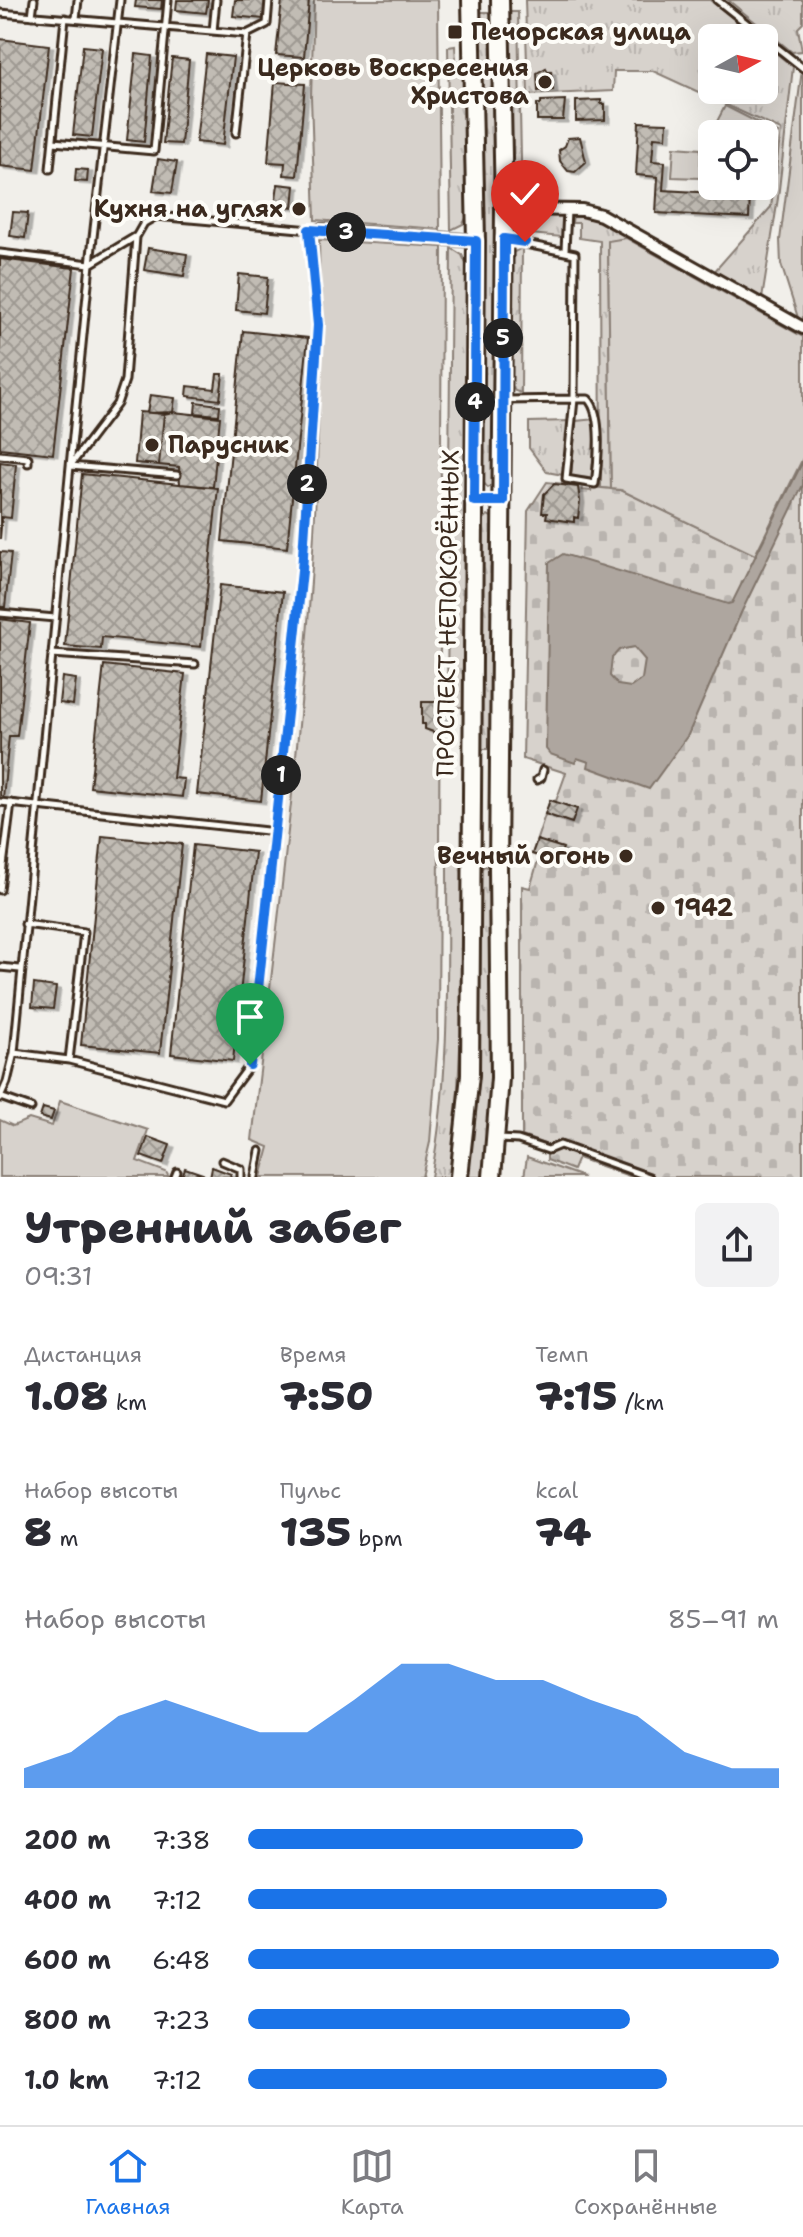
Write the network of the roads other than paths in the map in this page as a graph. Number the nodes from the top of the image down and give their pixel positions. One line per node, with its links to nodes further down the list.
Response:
1 (34, 0): 11 (lane)
2 (78, 0): 13 (lane)
3 (120, 0): 14 (lane)
4 (168, 0): 15 (lane)
5 (216, 0): 16 (lane)
6 (269, 0): 17 (lane)
7 (471, 0): 28 (main road, ПРОСПЕКТ НЕПОКОРЁННЫХ)
8 (500, 0): 23 (main road)
9 (717, 0): 18 (lane)
10 (0, 13): 11 (lane)
11 (32, 16): 12 (lane)
12 (65, 18): 13 (lane); 20 (lane)
13 (76, 19): 14 (lane)
14 (117, 23): 15 (lane); 21 (lane)
15 (166, 27): 16 (lane); 21 (lane)
16 (213, 31): 17 (lane)
17 (247, 34): 19 (lane)
18 (803, 68)
19 (236, 133)
20 (53, 142): 21 (lane); 22 (lane)
21 (103, 146): 31 (lane)
22 (50, 169)
23 (504, 209): 24 (street); 27 (main road)
24 (567, 210): 29 (lane); 32 (street)
25 (315, 230): 26 (lane); 28 (street); 54 (lane)
26 (136, 237): 31 (lane); 37 (lane)
27 (504, 239): 29 (lane); 34 (main road)
28 (476, 241): 39 (main road, ПРОСПЕКТ НЕПОКОРЁННЫХ)
29 (565, 250): 33 (lane)
30 (0, 253): 31 (lane)
31 (90, 264): 37 (lane)
32 (803, 328)
33 (574, 399): 33 (lane); 34 (lane)
34 (503, 400): 40 (main road)
35 (0, 455): 36 (lane)
36 (28, 463)
37 (70, 466): 38 (lane); 42 (lane)
38 (177, 475)
39 (474, 501): 40 (main road); 45 (main road, ПРОСПЕКТ НЕПОКОРЁННЫХ)
40 (503, 501): 46 (main road)
41 (0, 613): 42 (lane)
42 (55, 618): 43 (lane)
43 (52, 654): 44 (lane); 51 (lane)
44 (195, 664)
45 (471, 769): 46 (lane); 52 (main road, ПРОСПЕКТ НЕПОКОРЁННЫХ)
46 (499, 770): 53 (main road)
47 (543, 770): 48 (lane)
48 (537, 780)
49 (0, 802): 50 (lane)
50 (11, 803): 51 (lane); 58 (lane)
51 (37, 806): 54 (lane); 59 (lane)
52 (471, 816): 53 (lane); 57 (main road, ПРОСПЕКТ НЕПОКОРЁННЫХ)
53 (499, 816): 55 (main road)
54 (276, 832): 63 (lane)
55 (498, 855): 57 (lane); 66 (main road)
56 (444, 856): 57 (lane)
57 (471, 856): 71 (main road, ПРОСПЕКТ НЕПОКОРЁННЫХ)
58 (0, 890)
59 (25, 924): 61 (lane); 63 (lane)
60 (0, 967): 61 (lane)
61 (20, 969): 62 (lane)
62 (14, 1053): 63 (lane); 64 (lane)
63 (69, 1060)
64 (0, 1098): 65 (lane)
65 (31, 1108)
66 (497, 1139): 72 (main road); 73 (lane)
67 (260, 1151): 70 (lane)
68 (222, 1161): 69 (lane)
69 (241, 1177)
70 (255, 1177)
71 (459, 1177)
72 (492, 1177)
73 (649, 1177)

